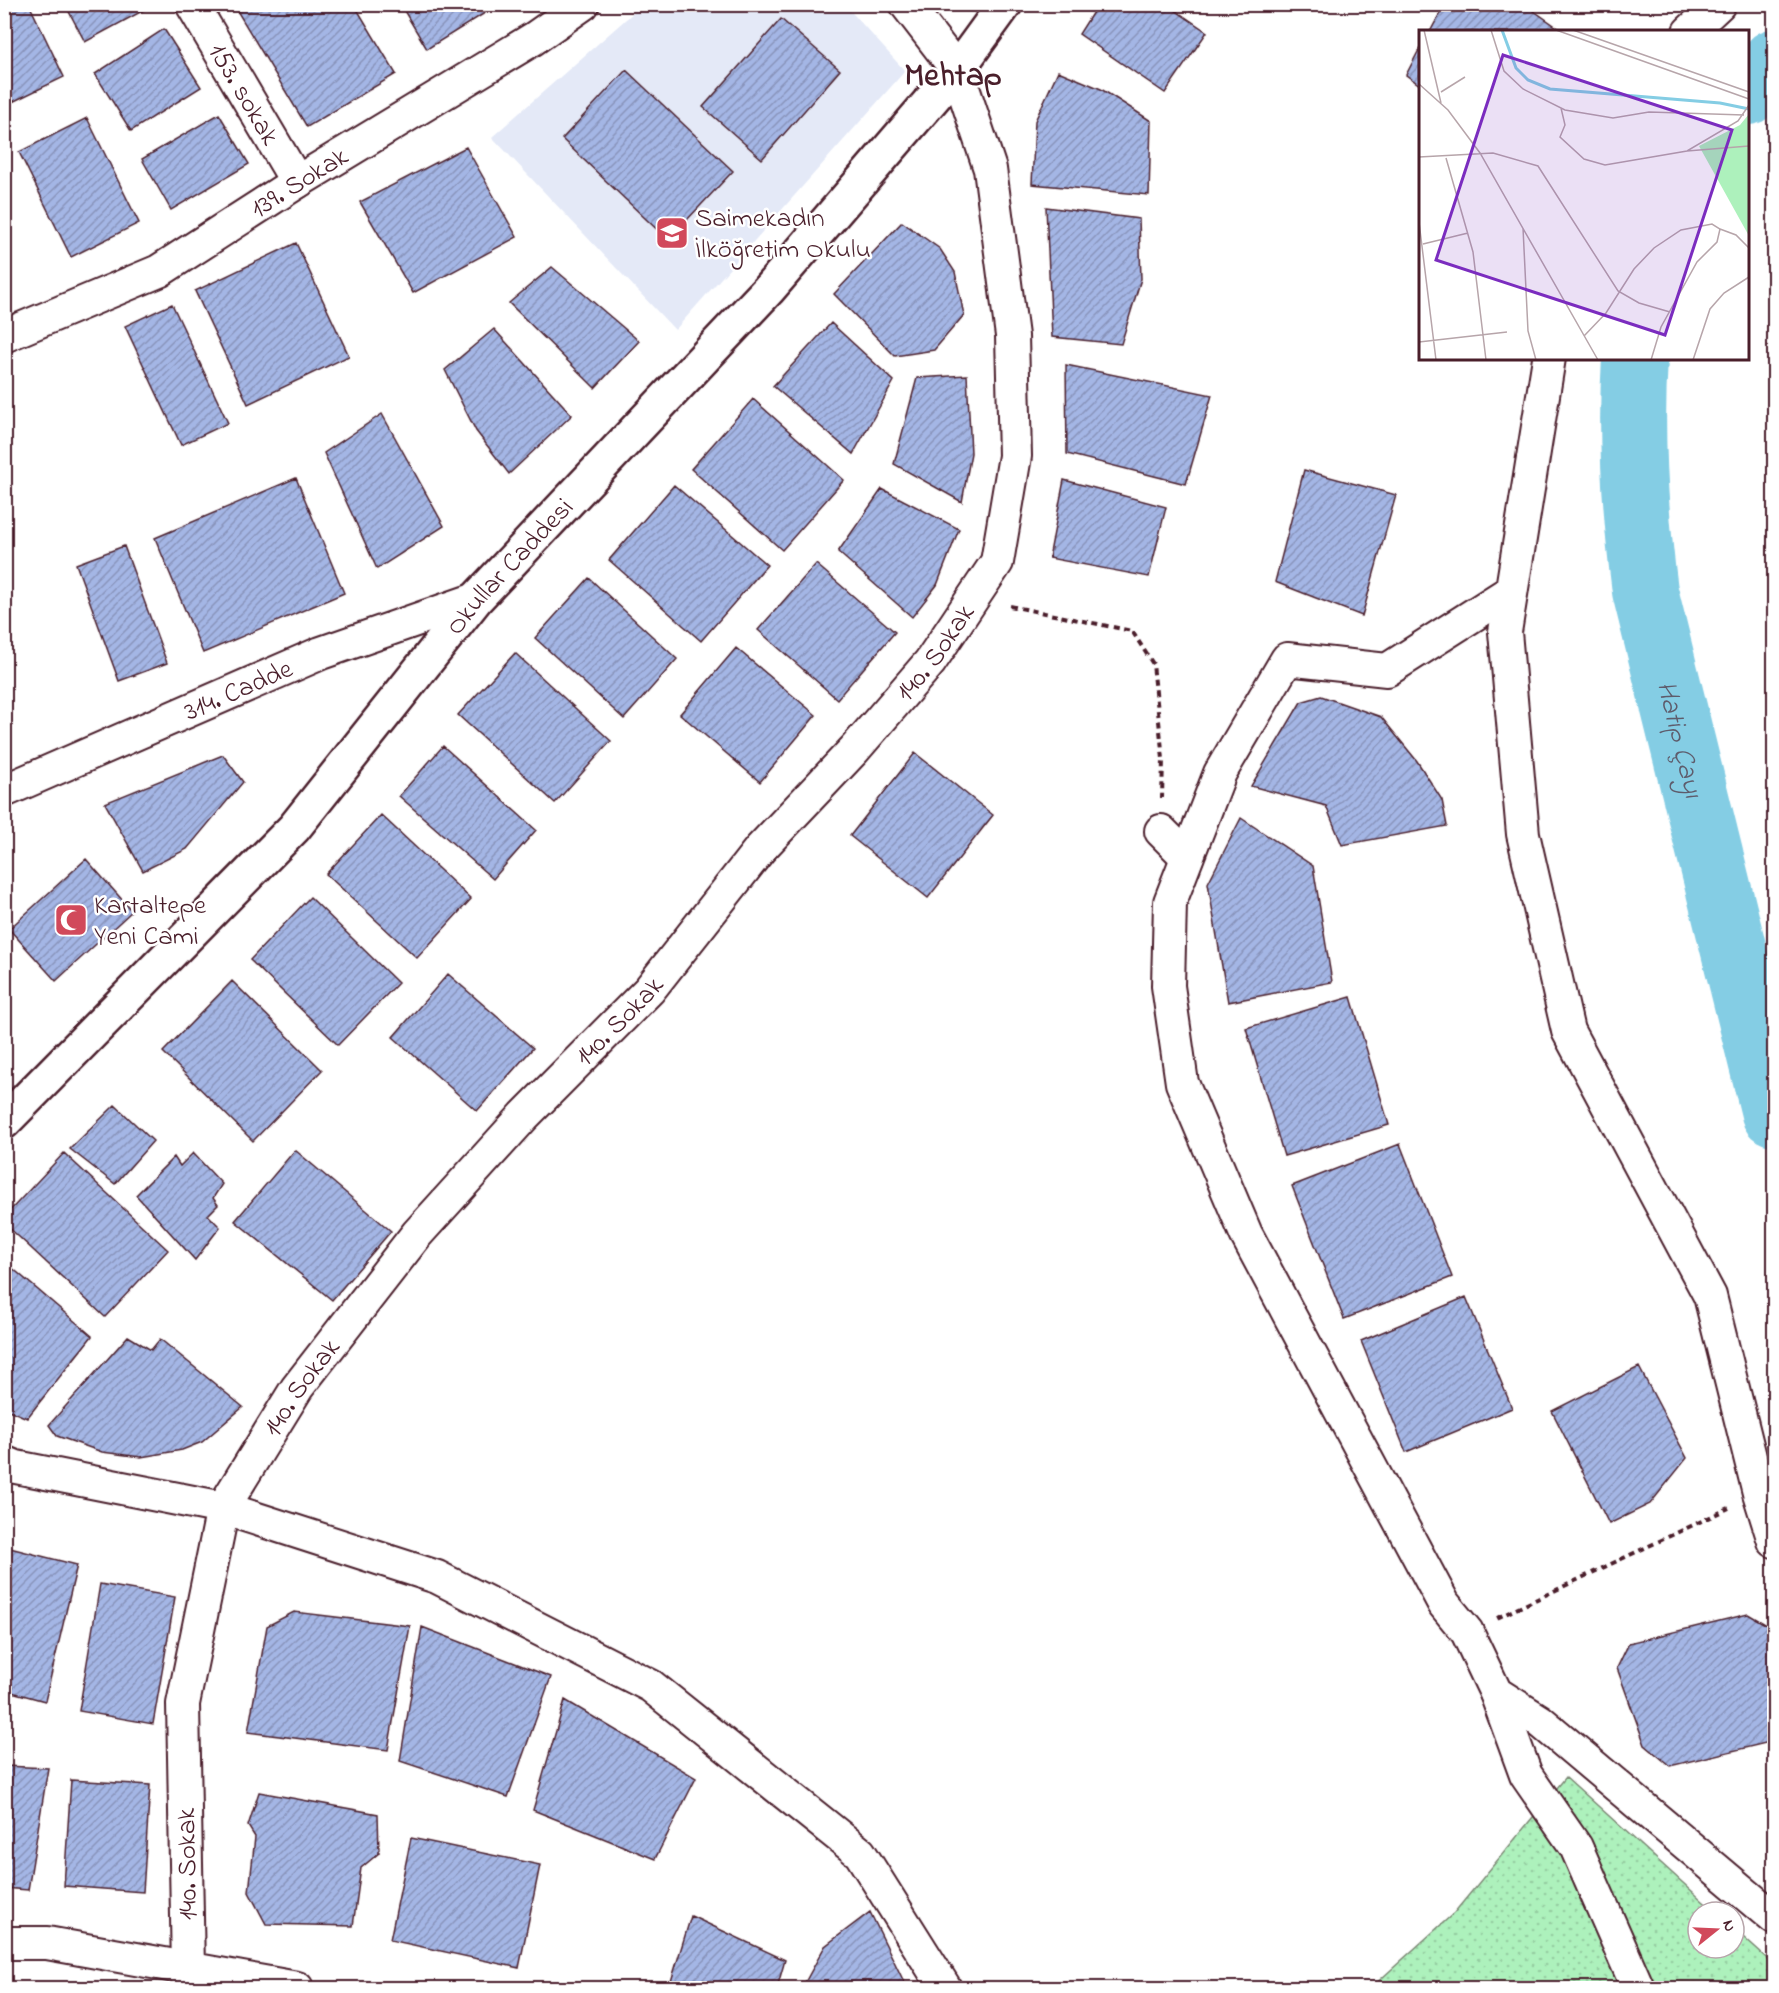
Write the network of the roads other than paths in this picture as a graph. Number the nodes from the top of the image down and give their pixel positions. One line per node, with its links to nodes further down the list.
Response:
1 (192, 4): 8 (street, 153. sokak)
2 (583, 4): 8 (street, 139. Sokak)
3 (906, 4): 7 (street, 140. Sokak)
4 (1005, 4): 7 (street, Okullar Caddesi)
5 (1719, 4): 6 (street)
6 (1691, 30)
7 (957, 70): 12 (street, Okullar Caddesi); 18 (street, 140. Sokak)
8 (297, 182): 9 (street, 139. Sokak)
9 (4, 336)
10 (1549, 360): 11 (street)
11 (1511, 591): 15 (street); 19 (street)
12 (476, 599): 13 (street, 314. Cadde); 16 (street, Okullar Caddesi)
13 (4, 791)
14 (1161, 831): 15 (street)
15 (1187, 858): 20 (street)
16 (4, 1122)
17 (4, 1462): 18 (street)
18 (223, 1508): 23 (street, 140. Sokak); 25 (street)
19 (1774, 1541)
20 (1496, 1693): 21 (street); 26 (street)
21 (1774, 1918)
22 (4, 1944): 23 (street)
23 (188, 1969): 24 (street)
24 (297, 1989)
25 (945, 1989)
26 (1638, 1989)

